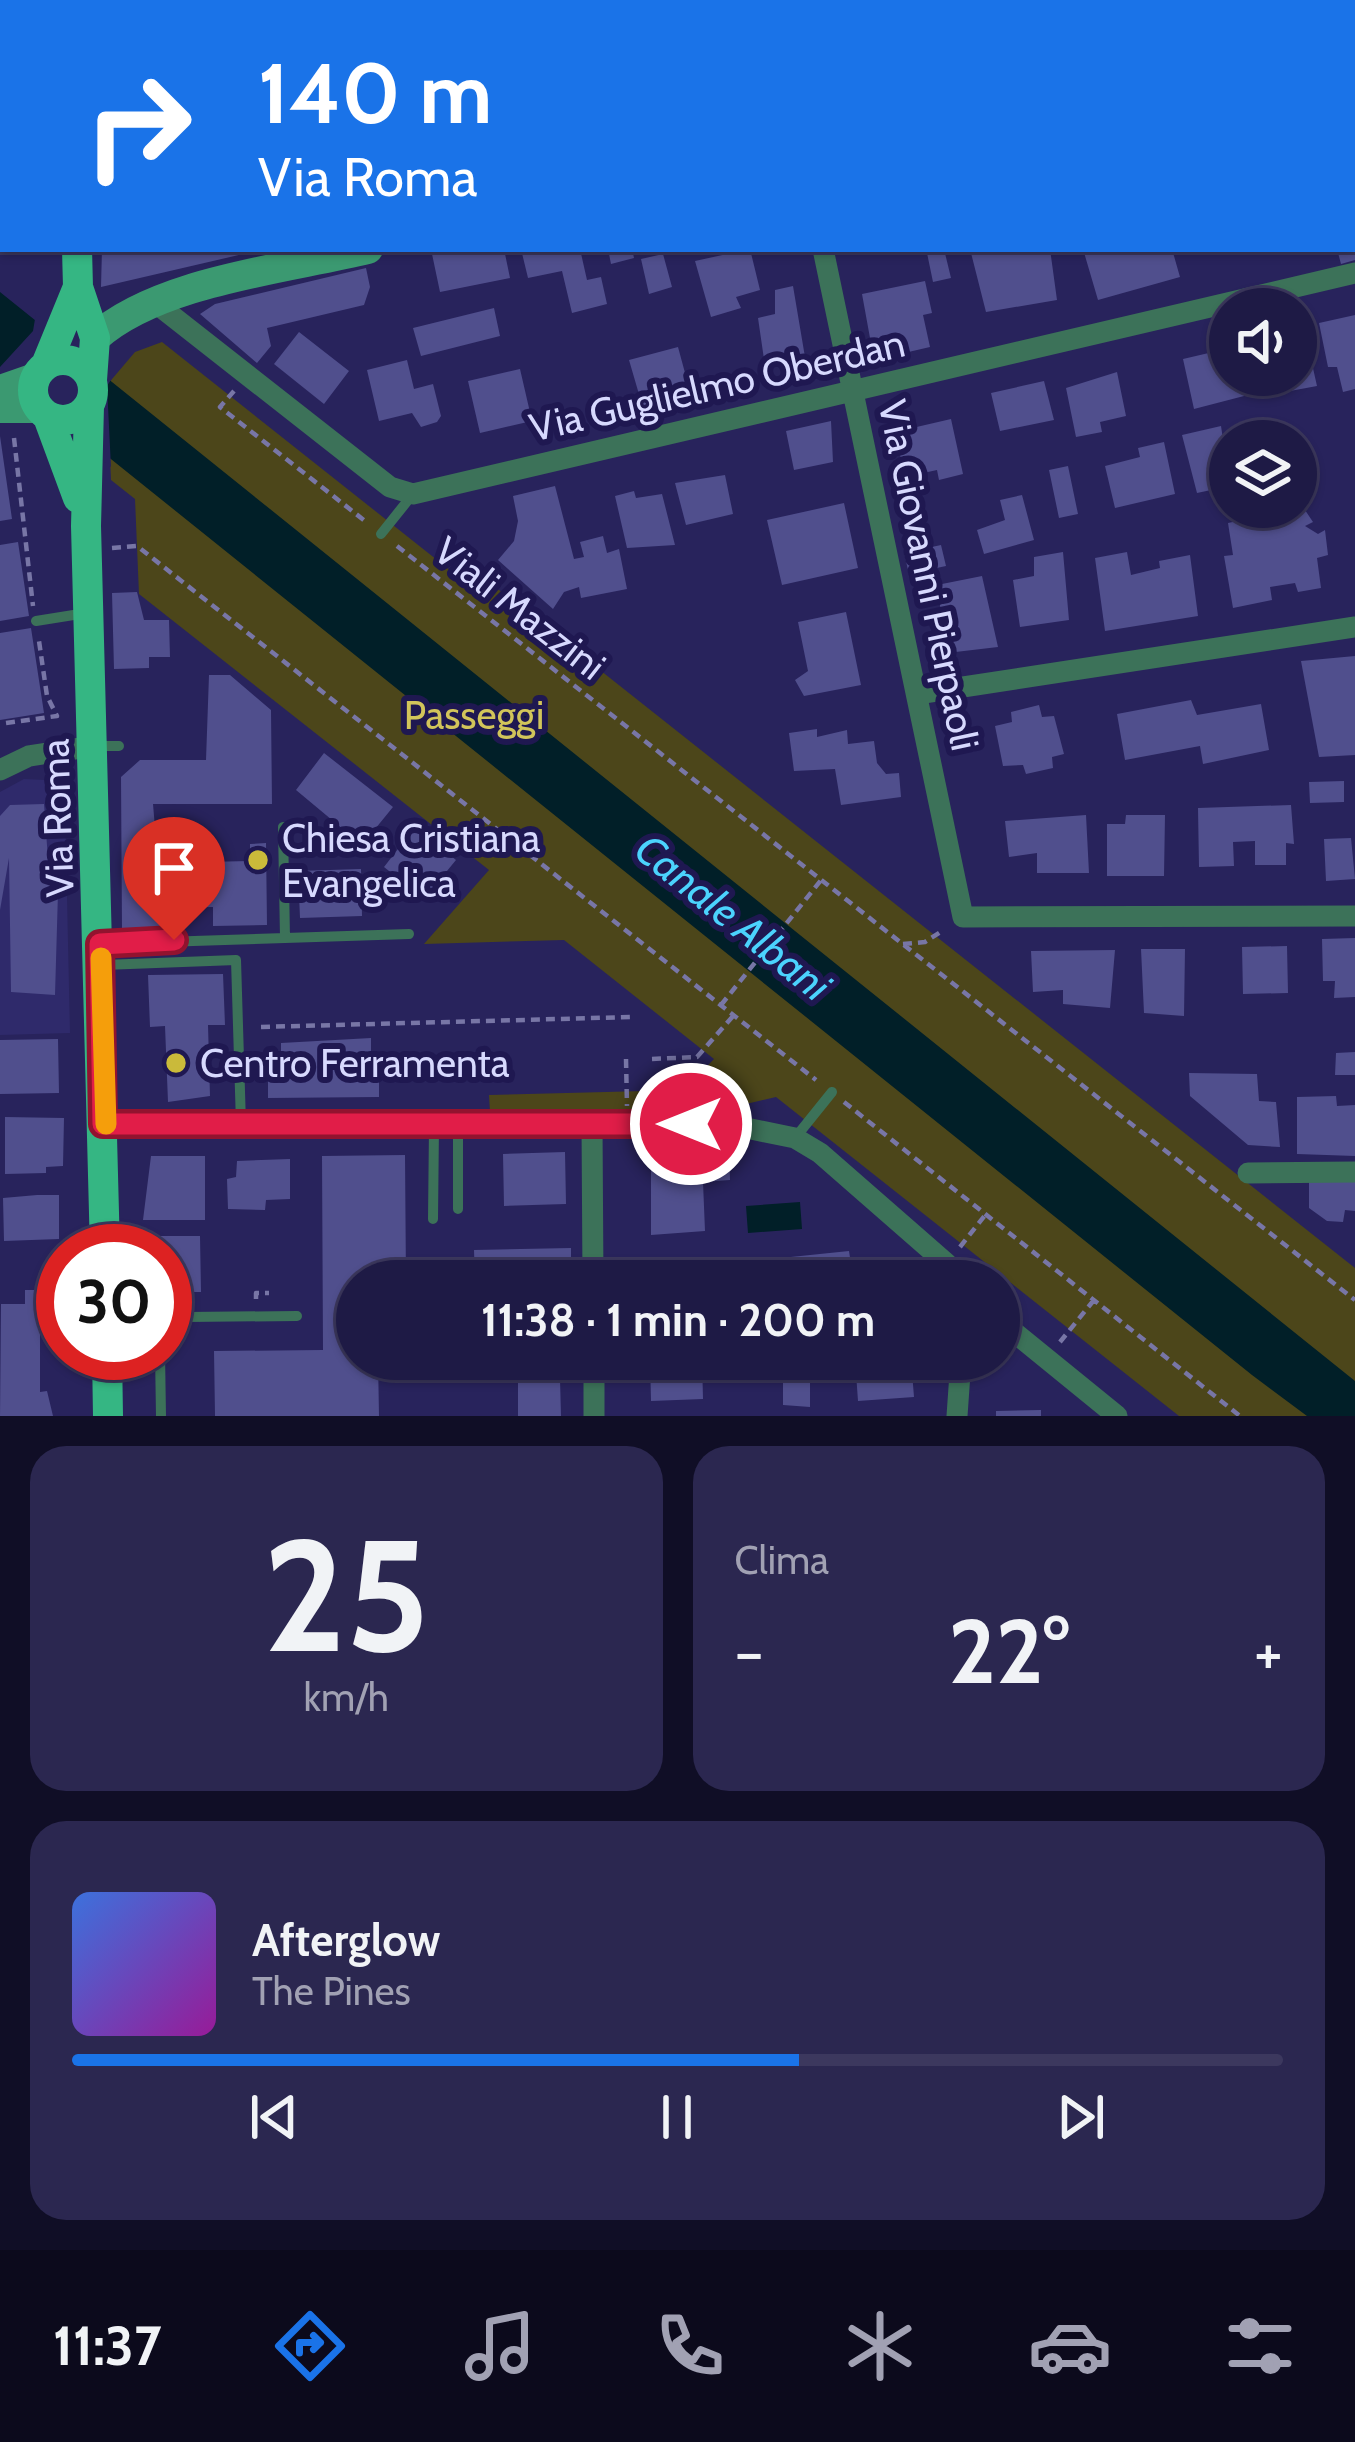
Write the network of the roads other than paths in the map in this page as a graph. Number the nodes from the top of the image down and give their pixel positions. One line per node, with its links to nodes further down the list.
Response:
1 (77, 252): 5 (main road, Via Roma)
2 (356, 252): 6 (street)
3 (825, 252): 9 (street, Via Giovanni Pierpaoli)
4 (1355, 273): 9 (street, Via Guglielmo Oberdan)
5 (78, 286): 7 (main road, Via Roma); 10 (main road, Via Roma)
6 (153, 301): 7 (street); 13 (street)
7 (95, 338): 11 (main road, Via Roma)
8 (0, 390): 10 (street)
9 (853, 390): 13 (street, Via Guglielmo Oberdan); 19 (street, Via Giovanni Pierpaoli)
10 (42, 392): 11 (main road); 11 (main road); 12 (street); 14 (main road, Via Roma)
11 (91, 393): 14 (main road, Via Roma)
12 (7, 420)
13 (413, 494): 15 (lane)
14 (86, 526): 16 (main road, Via Roma)
15 (381, 533)
16 (89, 613): 17 (lane); 20 (main road, Via Roma)
17 (36, 622)
18 (1355, 627): 19 (street)
19 (917, 694): 23 (street, Via Giovanni Pierpaoli)
20 (106, 746): 21 (street); 26 (main road, Via Roma)
21 (0, 770)
22 (283, 827): 25 (lane)
23 (1355, 916)
24 (409, 934): 25 (lane)
25 (285, 938): 26 (lane)
26 (101, 955): 28 (main road, Via Roma); 29 (lane)
27 (832, 1092): 33 (lane)
28 (103, 1124): 29 (street); 38 (main road, Via Roma)
29 (241, 1124): 30 (street)
30 (434, 1124): 31 (street); 37 (lane)
31 (458, 1124): 32 (street); 36 (lane)
32 (592, 1124): 33 (street); 39 (street)
33 (795, 1138): 40 (street)
34 (1355, 1172): 35 (street)
35 (1248, 1173)
36 (458, 1209)
37 (433, 1219)
38 (105, 1224)
39 (593, 1260)
40 (936, 1260)
41 (297, 1316): 42 (lane)
42 (192, 1317)
43 (1020, 1337): 52 (street)
44 (107, 1380): 48 (main road)
45 (160, 1380): 49 (lane)
46 (594, 1380): 50 (street)
47 (960, 1380): 51 (street)
48 (108, 1416)
49 (161, 1416)
50 (594, 1416)
51 (957, 1416)
52 (1117, 1416)

